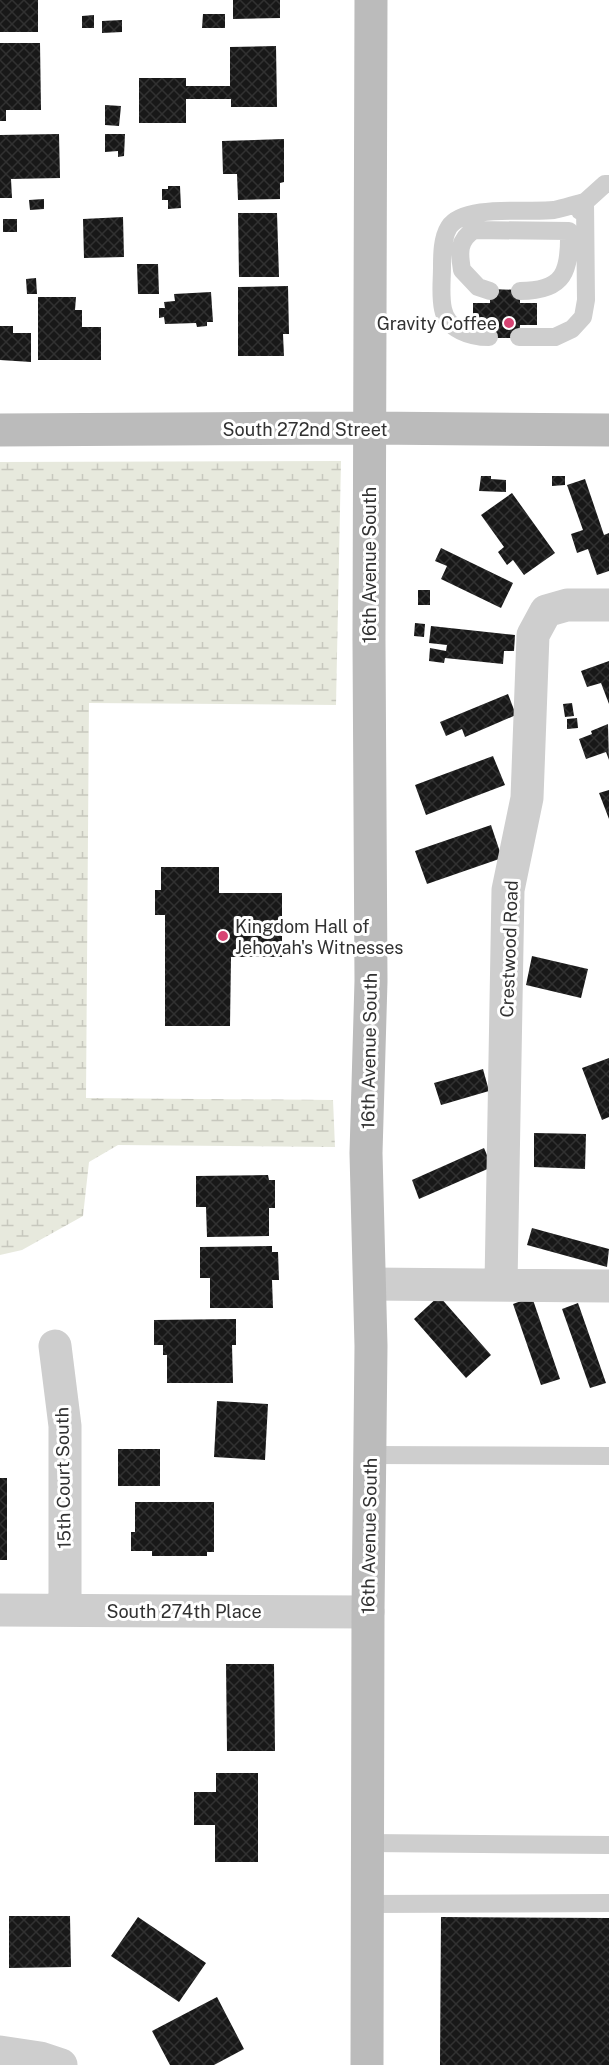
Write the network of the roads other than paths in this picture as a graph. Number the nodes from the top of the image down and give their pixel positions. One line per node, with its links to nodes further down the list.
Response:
1 (371, 0): 9 (main road, 16th Avenue South)
2 (609, 184): 3 (lane)
3 (585, 202): 4 (lane); 7 (lane); 8 (lane)
4 (569, 231): 5 (lane); 6 (lane)
5 (490, 291)
6 (520, 291)
7 (489, 337)
8 (519, 337)
9 (369, 428): 10 (main road, South 272nd Street); 11 (main road, South 272nd Street); 13 (main road, 16th Avenue South)
10 (0, 430)
11 (609, 430)
12 (609, 605): 14 (street, Crestwood Road)
13 (370, 1284): 14 (street); 17 (main road, 16th Avenue South)
14 (501, 1284): 15 (street)
15 (609, 1287)
16 (55, 1346): 20 (street, 15th Court South)
17 (369, 1455): 18 (lane); 21 (main road, 16th Avenue South)
18 (609, 1456)
19 (0, 1610): 20 (street, South 274th Place)
20 (65, 1610): 21 (street, South 274th Place)
21 (368, 1612): 22 (main road, 16th Avenue South)
22 (368, 1843): 23 (lane); 25 (main road, 16th Avenue South)
23 (609, 1845)
24 (609, 1903): 25 (lane)
25 (368, 1904): 28 (main road, 16th Avenue South)
26 (0, 2052): 27 (street)
27 (61, 2065)
28 (367, 2065)

